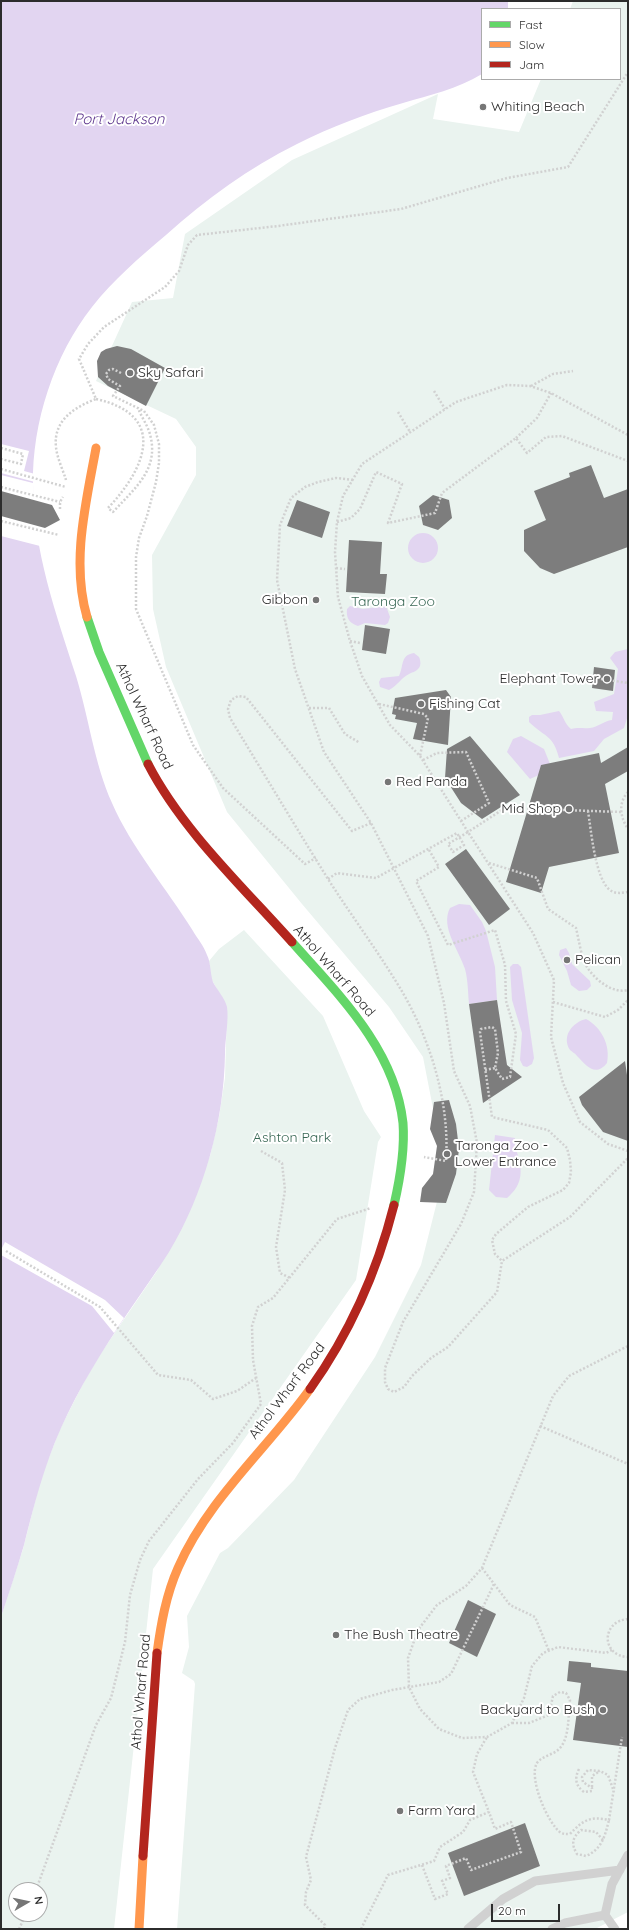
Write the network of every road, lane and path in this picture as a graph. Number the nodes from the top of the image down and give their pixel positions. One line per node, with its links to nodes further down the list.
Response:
1 (628, 72): 7 (path)
2 (573, 371): 4 (path)
3 (121, 373): 8 (path)
4 (530, 386): 6 (path); 9 (path)
5 (434, 391): 9 (path)
6 (551, 393): 12 (path); 13 (path)
7 (96, 399): 8 (path); 21 (path)
8 (138, 408): 45 (path)
9 (445, 409): 11 (path)
10 (398, 412): 11 (path)
11 (410, 432): 19 (path)
12 (628, 435)
13 (516, 438): 17 (path); 23 (path)
14 (1, 448): 16 (path)
15 (96, 448): 87 (main road, Athol Wharf Road)
16 (1, 459)
17 (628, 461)
18 (1, 469): 20 (path)
19 (353, 480): 23 (path); 32 (path)
20 (60, 484)
21 (1, 488)
22 (1, 521): 24 (path)
23 (337, 522): 25 (path)
24 (61, 536)
25 (336, 568): 26 (path); 27 (path)
26 (345, 569)
27 (350, 641): 28 (path); 31 (path)
28 (360, 643)
29 (601, 679): 30 (path)
30 (628, 683)
31 (378, 704): 34 (path); 34 (path)
32 (308, 708): 33 (path); 40 (path)
33 (360, 743)
34 (420, 756): 35 (path)
35 (423, 760): 39 (path); 39 (path)
36 (628, 792): 38 (path)
37 (588, 811): 38 (path); 42 (path); 49 (path)
38 (621, 812): 41 (path)
39 (461, 821): 42 (path)
40 (371, 823): 45 (path); 47 (path)
41 (628, 829)
42 (468, 832): 43 (path); 46 (path)
43 (460, 837): 43 (path); 44 (path)
44 (429, 850): 47 (path); 53 (path)
45 (316, 858): 48 (path)
46 (489, 863): 50 (path); 52 (path)
47 (393, 869): 48 (path); 60 (path)
48 (328, 879): 57 (path)
49 (628, 892)
50 (628, 990)
51 (628, 1000): 52 (path)
52 (553, 1002): 56 (path)
53 (496, 1068): 54 (path); 54 (path)
54 (485, 1070): 60 (path)
55 (261, 1151): 61 (path)
56 (628, 1151)
57 (419, 1156)
58 (628, 1158): 60 (path)
59 (6, 1250): 63 (path)
60 (502, 1261)
61 (290, 1278)
62 (628, 1346): 64 (path)
63 (256, 1378)
64 (540, 1426): 65 (path); 66 (path)
65 (628, 1464)
66 (482, 1568): 67 (path); 72 (path)
67 (494, 1584): 70 (path); 72 (path)
68 (628, 1620): 69 (path)
69 (612, 1650): 70 (path); 71 (path)
70 (549, 1651): 73 (path)
71 (628, 1657)
72 (409, 1687): 74 (path); 88 (path)
73 (512, 1723): 74 (path); 81 (path)
74 (487, 1737): 80 (path)
75 (622, 1738): 79 (path)
76 (578, 1769): 78 (path)
77 (600, 1771): 78 (path); 78 (path); 79 (path)
78 (592, 1788)
79 (614, 1793): 81 (path)
80 (489, 1812): 84 (path); 84 (path)
81 (609, 1820): 82 (path)
82 (603, 1840): 82 (path)
83 (628, 1855): 85 (lane)
84 (422, 1865): 89 (path)
85 (620, 1870): 86 (lane); 90 (lane)
86 (605, 1915): 91 (lane); 92 (lane)
87 (139, 1929)
88 (324, 1929)
89 (361, 1929)
90 (468, 1929)
91 (552, 1929)
92 (615, 1929)

